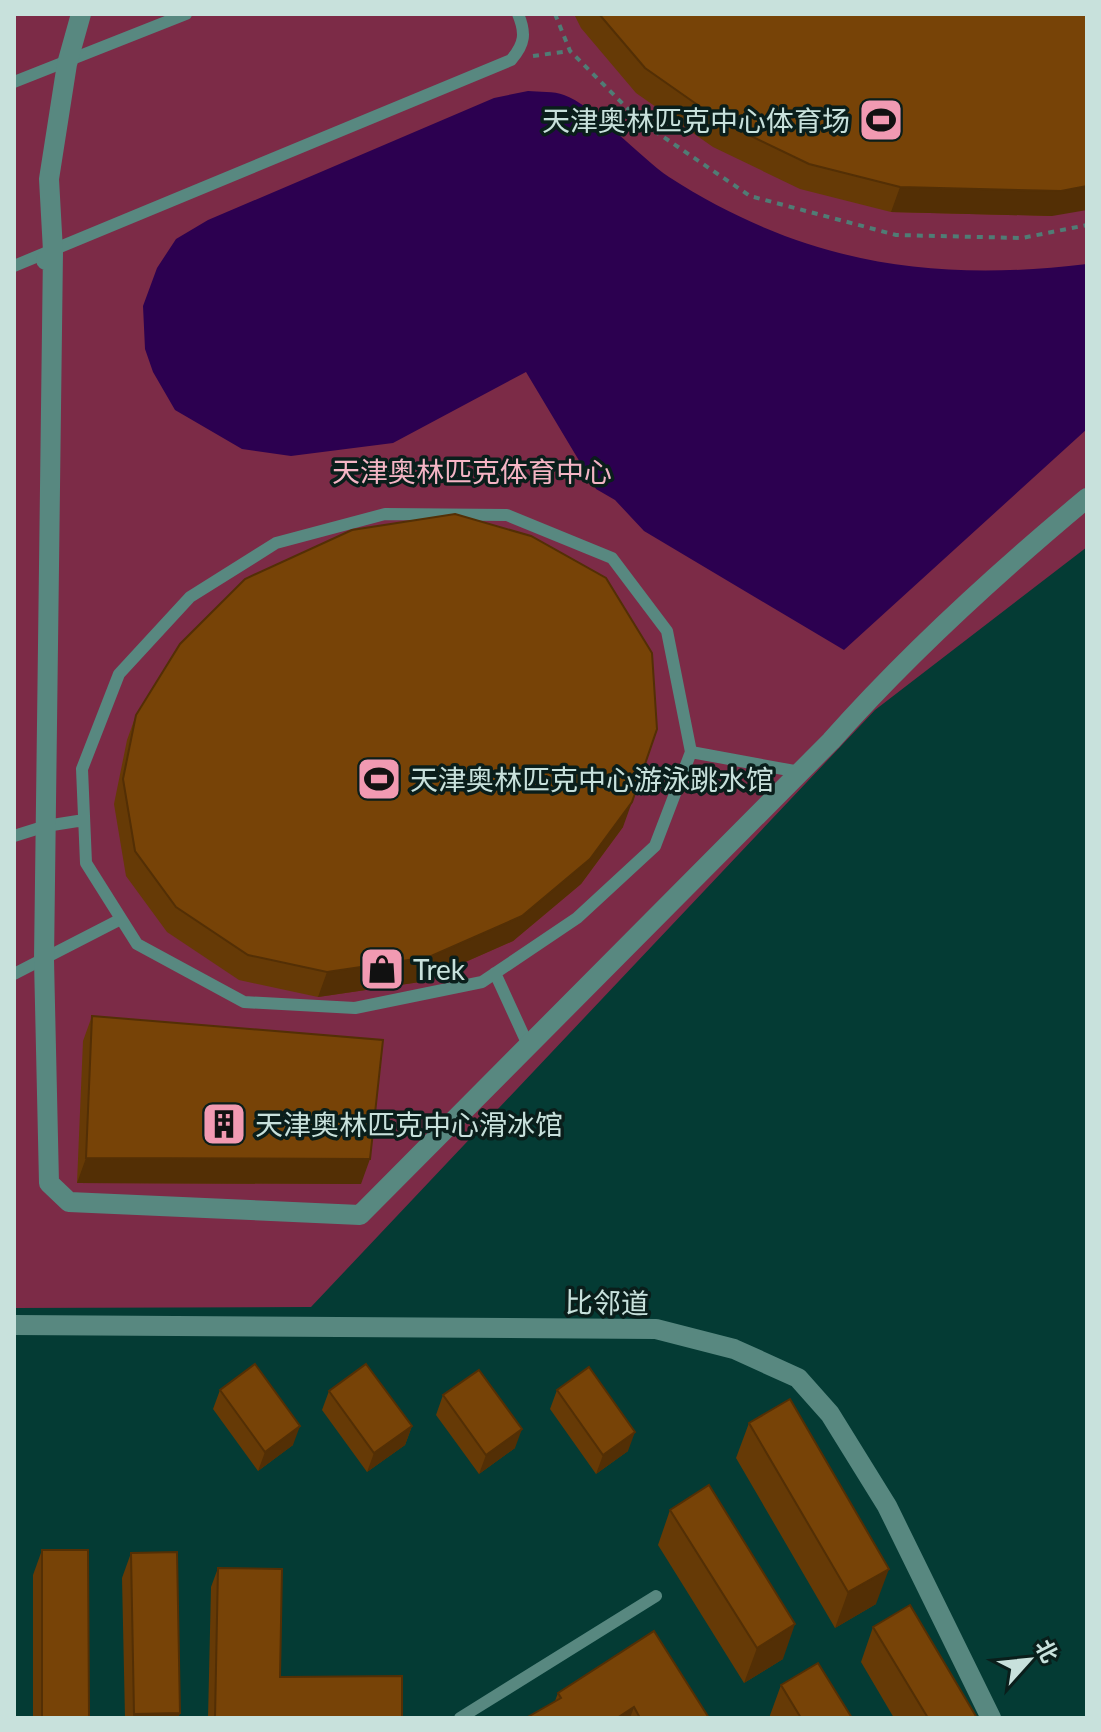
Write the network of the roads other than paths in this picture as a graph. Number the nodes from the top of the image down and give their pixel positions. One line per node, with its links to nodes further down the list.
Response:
1 (81, 14): 5 (street)
2 (186, 14): 4 (lane)
3 (518, 14): 5 (lane)
4 (14, 82)
5 (53, 251): 6 (lane); 7 (street); 12 (street)
6 (14, 266)
7 (39, 269)
8 (1087, 498): 10 (street)
9 (691, 752): 10 (lane); 11 (lane); 16 (lane)
10 (800, 772): 18 (street)
11 (84, 820): 12 (lane); 14 (lane)
12 (46, 826): 13 (lane); 15 (street)
13 (14, 836)
14 (121, 919): 15 (lane); 16 (lane)
15 (44, 960): 17 (lane); 18 (street)
16 (495, 973): 18 (lane)
17 (14, 974)
18 (528, 1045)
19 (14, 1325): 22 (street, 比邻道)
20 (656, 1596): 21 (lane)
21 (460, 1718)
22 (991, 1718)

